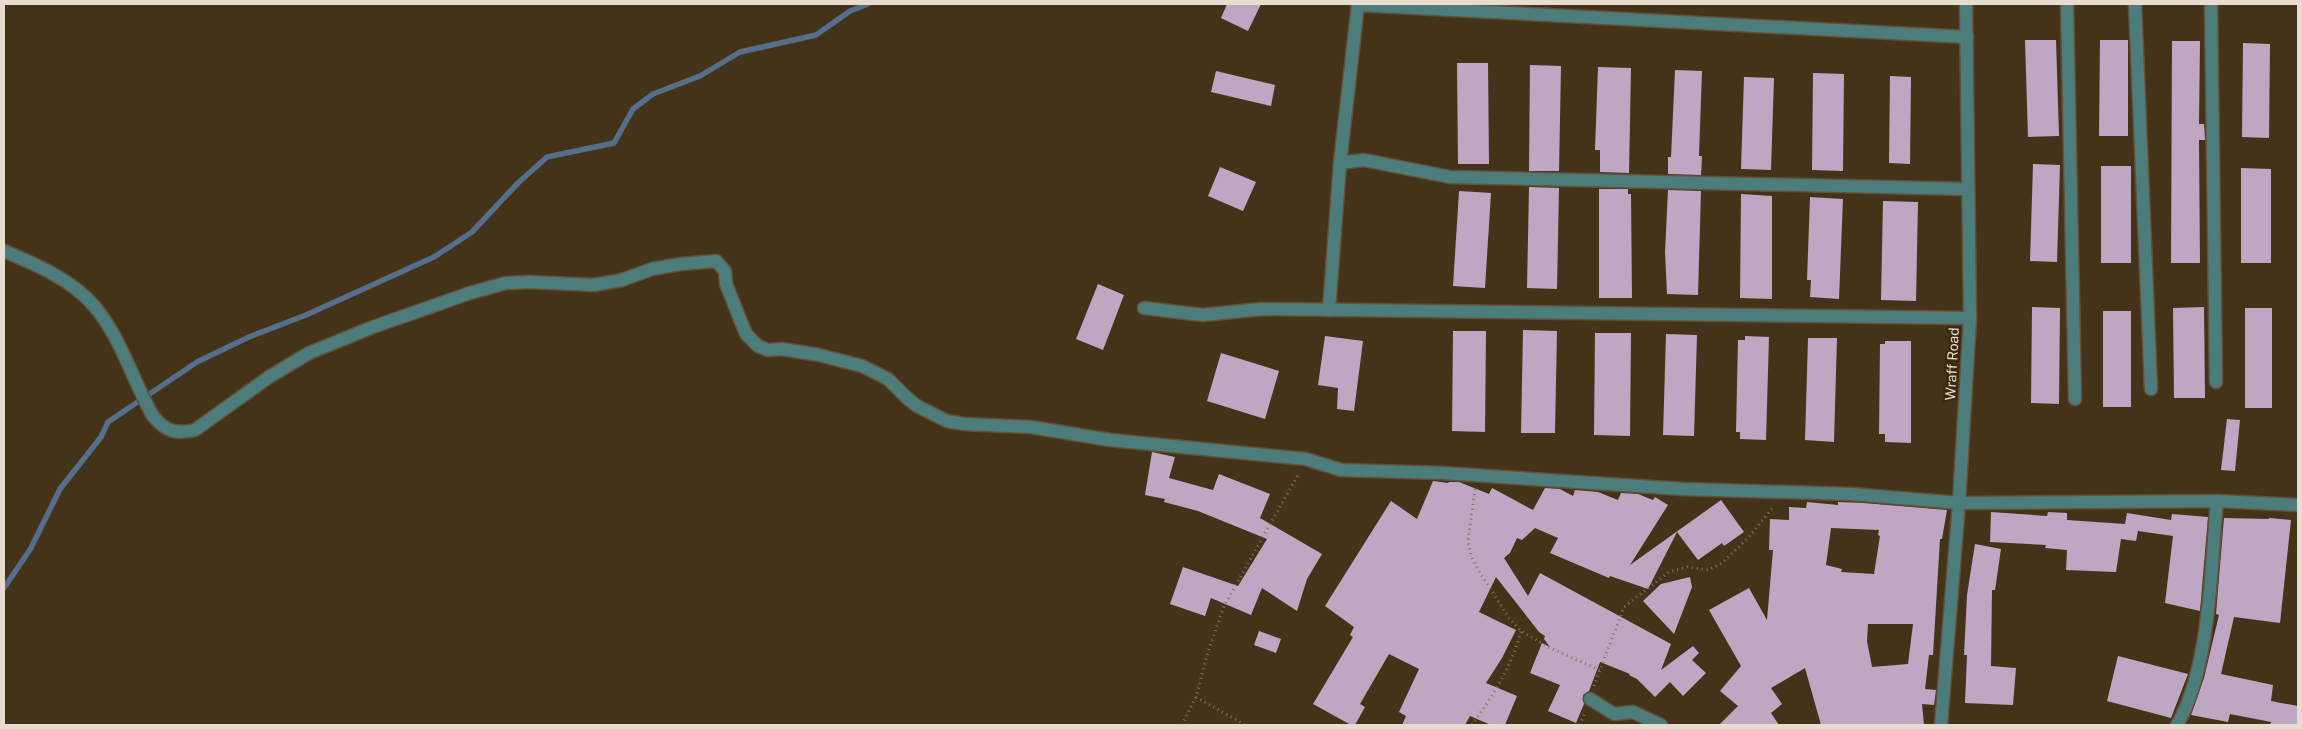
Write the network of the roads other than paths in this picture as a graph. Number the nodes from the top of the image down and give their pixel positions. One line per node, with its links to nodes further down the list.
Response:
1 (1358, 4): 6 (street); 7 (street)
2 (1966, 4): 6 (street, Wraff Road)
3 (2067, 4): 15 (street)
4 (2135, 4): 14 (street)
5 (2211, 4): 13 (street)
6 (1967, 37): 8 (street, Wraff Road)
7 (1340, 163): 8 (street); 11 (street)
8 (1968, 188): 12 (street, Wraff Road)
9 (4, 250): 17 (street)
10 (1144, 308): 11 (street)
11 (1329, 310): 12 (street)
12 (1970, 318): 17 (street, Wraff Road)
13 (2216, 382)
14 (2151, 389)
15 (2075, 399)
16 (2217, 501): 17 (street); 18 (street); 22 (street)
17 (1960, 503): 21 (street, Wraff Road)
18 (2298, 505)
19 (1590, 699): 20 (street)
20 (1661, 725)
21 (1942, 725)
22 (2177, 725)

